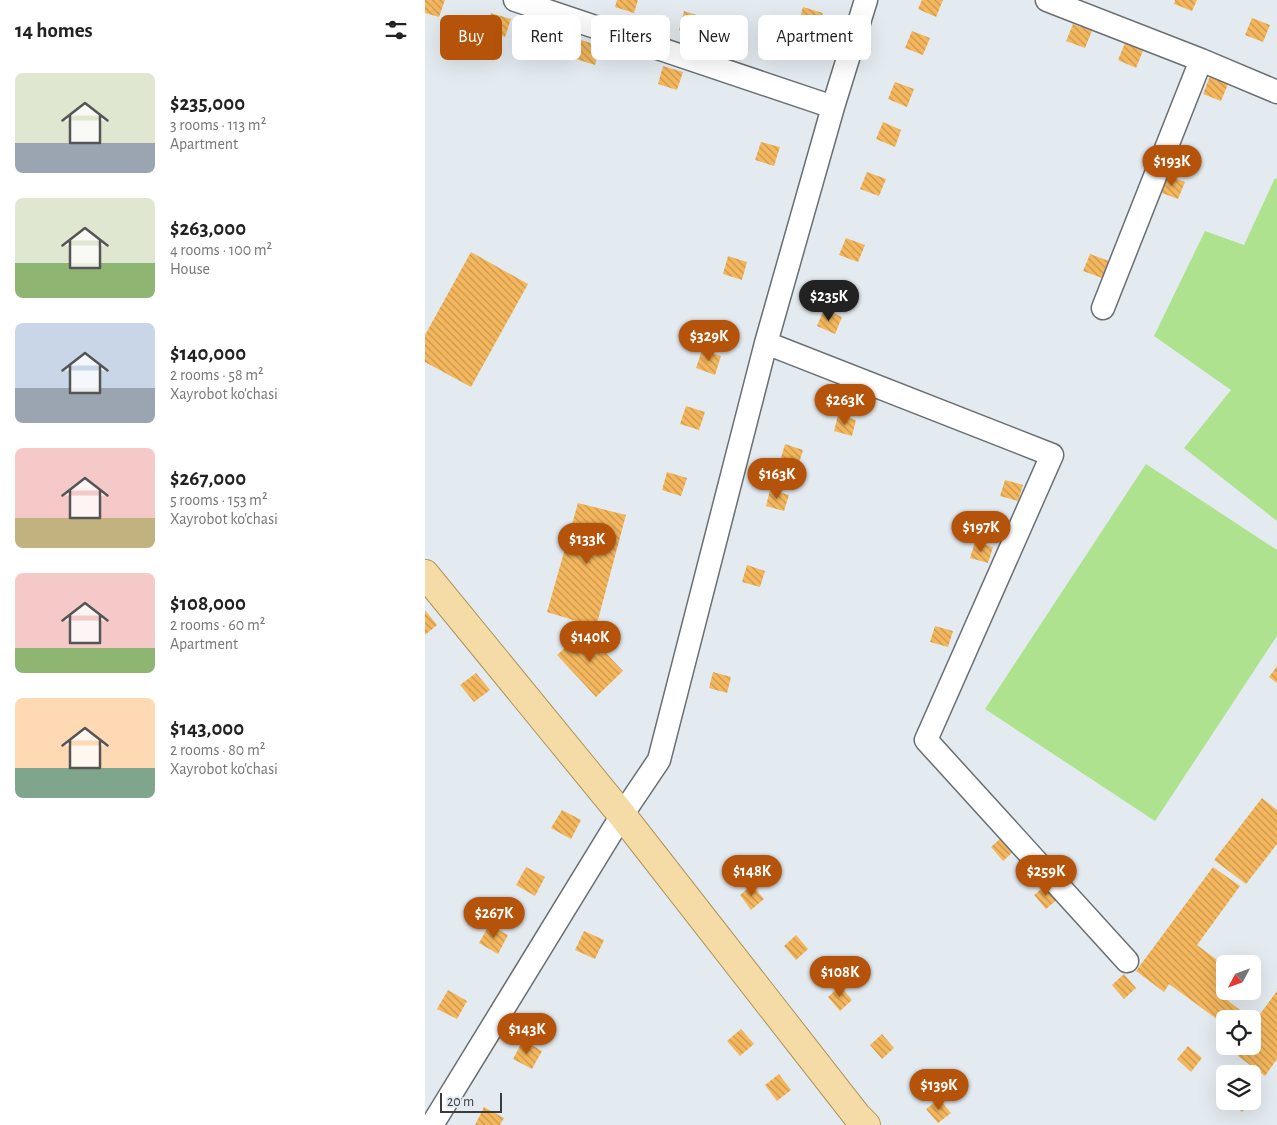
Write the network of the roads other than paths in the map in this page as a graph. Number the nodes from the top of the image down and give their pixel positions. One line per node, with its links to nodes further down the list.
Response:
1 (515, 0): 6 (street)
2 (866, 0): 6 (street)
3 (1047, 0): 4 (street)
4 (1201, 60): 5 (street); 7 (street)
5 (1277, 92)
6 (833, 107): 8 (street)
7 (1103, 308)
8 (766, 344): 10 (street); 11 (street)
9 (425, 574): 10 (main road)
10 (622, 815): 12 (street); 13 (main road)
11 (1127, 961)
12 (432, 1125)
13 (865, 1125)

